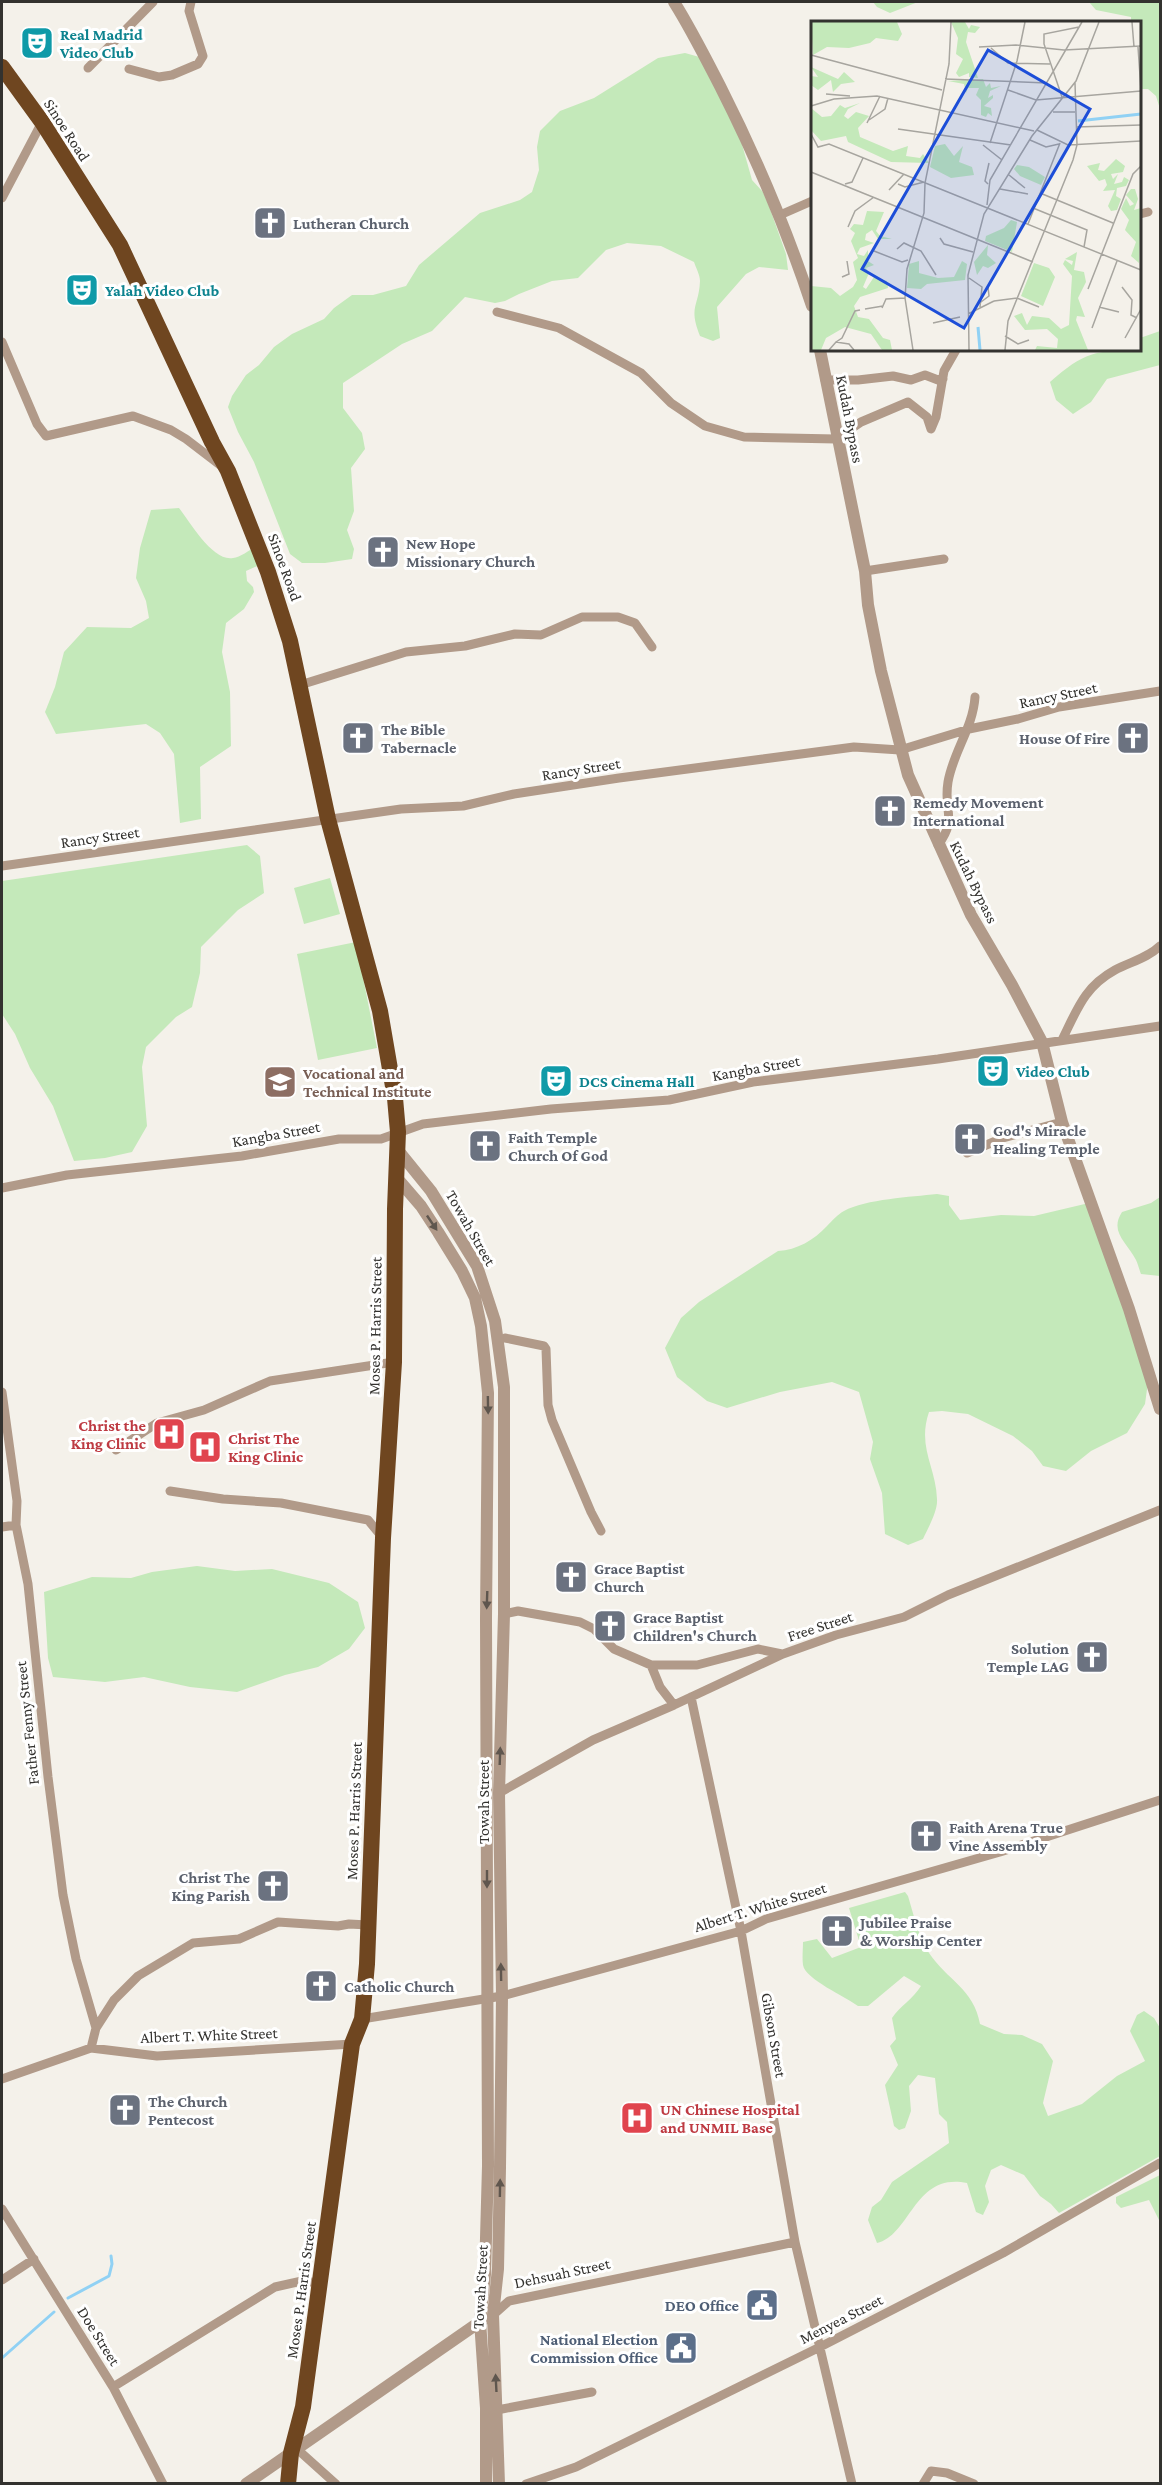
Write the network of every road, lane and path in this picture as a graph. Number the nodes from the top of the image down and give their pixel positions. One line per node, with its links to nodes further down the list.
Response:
1 (153, 2): 5 (street)
2 (191, 2): 6 (street)
3 (674, 2): 10 (street)
4 (2, 67): 7 (highway, Sinoe Road)
5 (88, 68)
6 (129, 69)
7 (42, 122): 8 (street); 19 (highway, Sinoe Road)
8 (2, 198)
9 (811, 202): 10 (street)
10 (780, 215): 11 (street)
11 (811, 300)
12 (498, 312): 18 (street)
13 (2, 342): 19 (street)
14 (820, 351): 17 (street, Kudah Bypass)
15 (955, 351): 16 (street)
16 (943, 379): 17 (street); 18 (street)
17 (825, 380): 18 (street, Kudah Bypass)
18 (836, 439): 21 (street, Kudah Bypass)
19 (228, 471): 23 (highway, Sinoe Road)
20 (944, 559): 21 (street)
21 (865, 571): 27 (street, Kudah Bypass)
22 (652, 648): 23 (street)
23 (300, 685): 28 (highway, Sinoe Road)
24 (1161, 692): 26 (street, Rancy Street)
25 (975, 697): 26 (street)
26 (969, 729): 27 (street, Rancy Street); 29 (street)
27 (900, 750): 28 (street, Rancy Street); 29 (street, Kudah Bypass)
28 (328, 819): 30 (street, Rancy Street); 36 (highway, Sinoe Road)
29 (938, 845): 34 (street, Kudah Bypass)
30 (2, 866)
31 (1161, 946): 33 (street)
32 (1161, 1026): 33 (street, Kangba Street)
33 (1062, 1040): 34 (street, Kangba Street)
34 (1042, 1042): 35 (street, Kudah Bypass); 36 (street, Kangba Street)
35 (1062, 1122): 37 (street); 43 (street, Kudah Bypass)
36 (397, 1141): 38 (highway, Moses P. Harris Street); 39 (street, Kangba Street); 51 (street, Towah Street)
37 (967, 1153)
38 (396, 1177): 41 (highway, Moses P. Harris Street); 61 (street, Towah Street, one-way to 61)
39 (2, 1188)
40 (505, 1338): 49 (street)
41 (394, 1362): 44 (street); 50 (highway, Moses P. Harris Street)
42 (2, 1392): 47 (street, Father Fenny Street)
43 (1161, 1409)
44 (116, 1450)
45 (170, 1491): 50 (street)
46 (1161, 1510): 52 (street, Free Street)
47 (16, 1525): 48 (street); 63 (street, Father Fenny Street)
48 (2, 1527)
49 (601, 1531)
50 (383, 1538): 58 (highway, Moses P. Harris Street)
51 (504, 1614): 53 (street); 56 (street, Towah Street, one-way to 51)
52 (783, 1654): 53 (street); 54 (street, Free Street)
53 (651, 1665): 55 (street)
54 (691, 1697): 55 (street, Free Street); 59 (street, Gibson Street)
55 (674, 1705): 56 (street, Free Street)
56 (499, 1793): 60 (street, Towah Street, one-way to 56)
57 (1161, 1800): 59 (street, Albert T. White Street)
58 (368, 1925): 62 (highway, Moses P. Harris Street); 63 (street)
59 (741, 1931): 60 (street, Albert T. White Street); 69 (street, Gibson Street)
60 (502, 1996): 61 (street, Albert T. White Street); 73 (street, Towah Street, one-way to 60)
61 (487, 1999): 62 (street, Albert T. White Street); 74 (street, Towah Street)
62 (362, 2019): 64 (highway, Moses P. Harris Street)
63 (96, 2028): 65 (street)
64 (352, 2044): 65 (street, Albert T. White Street); 72 (highway, Moses P. Harris Street)
65 (91, 2048): 66 (street, Albert T. White Street)
66 (2, 2079)
67 (1161, 2163): 75 (street, Menyea Street)
68 (2, 2209): 70 (street, Doe Street)
69 (795, 2242): 73 (street, Dehsuah Street); 75 (street, Gibson Street)
70 (33, 2259): 71 (street); 76 (street, Doe Street)
71 (2, 2280)
72 (320, 2283): 76 (street); 79 (highway, Moses P. Harris Street)
73 (493, 2315): 74 (street, Dehsuah Street); 78 (street, Towah Street, one-way to 73)
74 (480, 2321): 79 (street, Dehsuah Street); 84 (street, Towah Street)
75 (820, 2347): 86 (street, Menyea Street); 87 (street, Gibson Street)
76 (113, 2387): 80 (street, Doe Street)
77 (592, 2392): 78 (street)
78 (498, 2410): 85 (street, Towah Street)
79 (294, 2451): 81 (street, Dehsuah Street); 82 (highway, Moses P. Harris Street); 83 (street)
80 (163, 2484)
81 (246, 2484)
82 (288, 2484)
83 (336, 2484)
84 (486, 2484)
85 (499, 2484)
86 (526, 2484)
87 (852, 2484)
88 (923, 2484): 89 (street)
89 (974, 2484)

